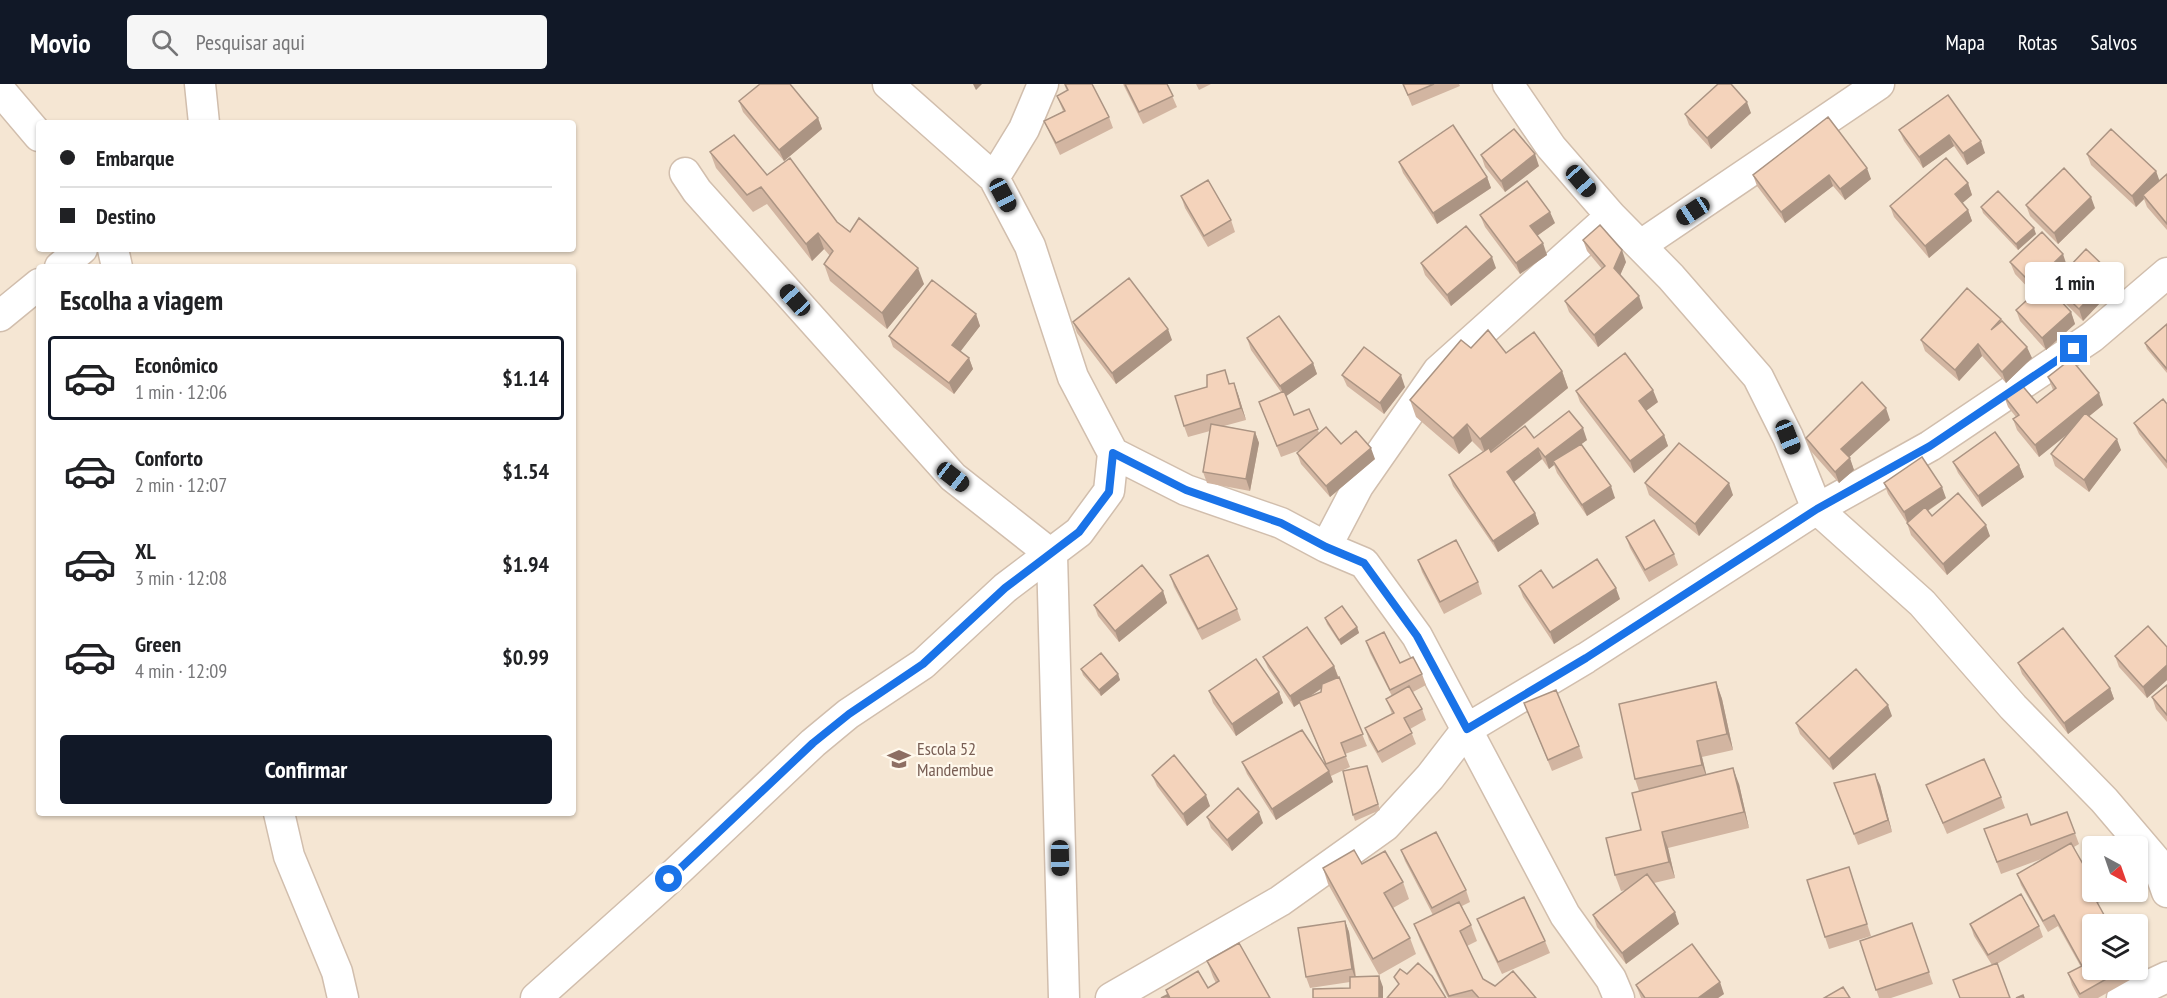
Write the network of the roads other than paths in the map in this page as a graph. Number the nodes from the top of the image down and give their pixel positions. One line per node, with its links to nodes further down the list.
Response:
1 (200, 84): 7 (street)
2 (888, 84): 10 (street)
3 (1043, 84): 10 (street)
4 (1508, 84): 11 (street)
5 (1879, 84): 12 (street)
6 (0, 90): 8 (street)
7 (204, 120)
8 (36, 132)
9 (685, 173): 21 (street)
10 (994, 178): 18 (street)
11 (1611, 216): 12 (street); 20 (street)
12 (1641, 244): 19 (street)
13 (78, 252): 14 (street)
14 (64, 264)
15 (2167, 273): 19 (street)
16 (36, 286): 17 (street)
17 (0, 316)
18 (1113, 453): 20 (street); 21 (street)
19 (1817, 509): 22 (street); 24 (street)
20 (1326, 547): 22 (street)
21 (1052, 555): 27 (street); 28 (street)
22 (1467, 729): 29 (street); 30 (street)
23 (280, 816): 26 (street)
24 (2167, 892)
25 (2167, 977): 31 (street)
26 (343, 998)
27 (536, 998)
28 (1064, 998)
29 (1111, 998)
30 (1619, 998)
31 (2122, 998)

